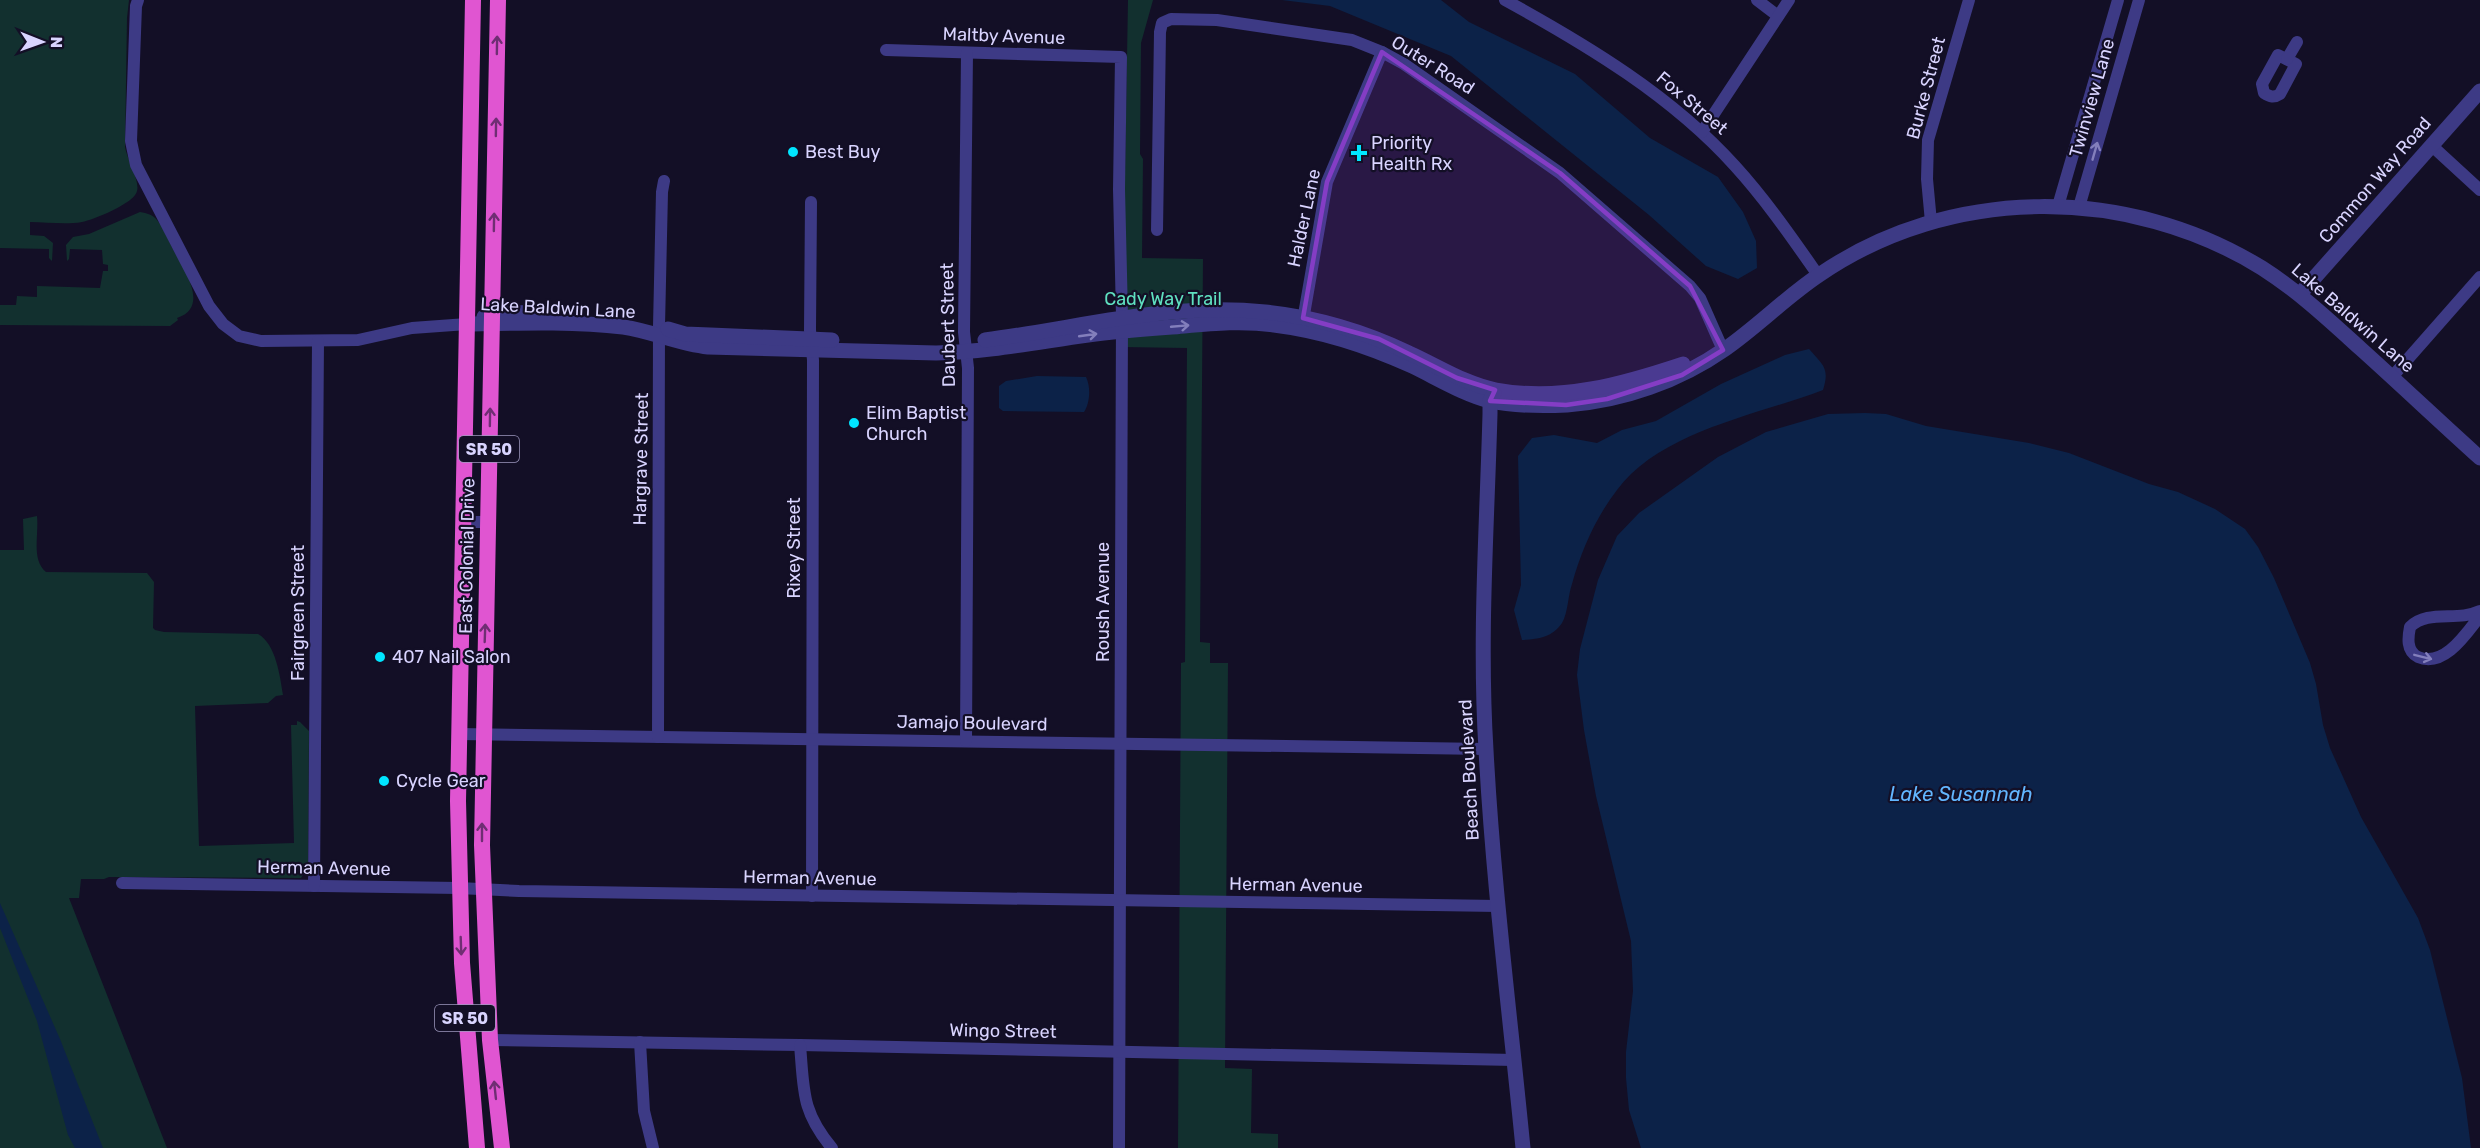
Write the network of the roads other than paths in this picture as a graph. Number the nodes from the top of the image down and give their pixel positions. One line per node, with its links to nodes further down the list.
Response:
1 (138, 0): 37 (street)
2 (473, 0): 12 (highway, East Colonial Drive / SR 50)
3 (498, 0): 18 (highway, East Colonial Drive / SR 50, one-way to 3)
4 (1505, 0): 20 (street, Fox Street)
5 (1758, 0): 10 (street)
6 (1789, 0): 10 (street)
7 (1969, 0): 27 (street, Burke Street)
8 (2118, 0): 25 (street, Twinview Lane)
9 (2139, 0): 26 (street, Twinview Lane, one-way to 9)
10 (1778, 16): 20 (street)
11 (2297, 42): 17 (street)
12 (472, 46): 18 (highway); 34 (highway, East Colonial Drive / SR 50)
13 (886, 50): 15 (street, Maltby Avenue)
14 (1382, 52): 28 (street, Outer Road); 33 (street, Halder Lane); 40 (street, Outer Road)
15 (967, 53): 16 (street, Maltby Avenue); 39 (street, Daubert Street)
16 (1120, 57): 35 (street, Roush Avenue)
17 (2287, 59)
18 (496, 89): 32 (highway, East Colonial Drive / SR 50, one-way to 18)
19 (2480, 91): 21 (street, Common Way Road)
20 (1702, 132): 29 (street, Fox Street)
21 (2431, 145): 23 (street); 31 (street, Common Way Road)
22 (664, 182): 36 (street, Hargrave Street)
23 (2480, 190)
24 (811, 202): 38 (street, Rixey Street)
25 (2058, 206): 26 (street, Lake Baldwin Lane); 27 (street, Lake Baldwin Lane)
26 (2079, 207): 31 (street, Lake Baldwin Lane)
27 (1931, 222): 29 (street, Lake Baldwin Lane)
28 (1157, 230)
29 (1818, 275): 40 (street, Lake Baldwin Lane)
30 (2480, 277): 41 (street)
31 (2300, 294): 41 (street, Lake Baldwin Lane)
32 (492, 318): 34 (street, Lake Baldwin Lane); 36 (street, Lake Baldwin Lane); 45 (highway, East Colonial Drive / SR 50, one-way to 32)
33 (1302, 323): 35 (street, Lake Baldwin Lane); 42 (street, Lake Baldwin Lane)
34 (467, 324): 37 (street); 44 (highway, East Colonial Drive / SR 50)
35 (1122, 324): 39 (street, Lake Baldwin Lane); 53 (street, Roush Avenue)
36 (659, 331): 38 (street, Lake Baldwin Lane); 50 (street, Hargrave Street)
37 (318, 341): 56 (street, Fairgreen Street)
38 (811, 344): 39 (street, Lake Baldwin Lane); 51 (street, Rixey Street)
39 (966, 347): 52 (street, Daubert Street)
40 (1723, 350): 42 (street, Lake Baldwin Lane)
41 (2392, 377): 43 (street, Lake Baldwin Lane)
42 (1492, 395): 54 (street, Beach Boulevard)
43 (2480, 458)
44 (463, 522): 45 (street); 48 (highway, East Colonial Drive / SR 50)
45 (488, 522): 49 (highway, East Colonial Drive / SR 50, one-way to 45)
46 (2480, 611): 47 (street, one-way to 47)
47 (2480, 616)
48 (459, 734): 49 (street, Jamajo Boulevard); 57 (highway, East Colonial Drive / SR 50)
49 (483, 734): 50 (street, Jamajo Boulevard); 58 (highway, East Colonial Drive / SR 50, one-way to 49)
50 (658, 737): 51 (street, Jamajo Boulevard)
51 (812, 739): 52 (street, Jamajo Boulevard); 59 (street, Rixey Street)
52 (966, 741): 53 (street, Jamajo Boulevard)
53 (1121, 744): 54 (street, Jamajo Boulevard); 60 (street, Roush Avenue)
54 (1486, 749): 61 (street, Beach Boulevard)
55 (122, 883): 56 (street, Herman Avenue)
56 (314, 886): 57 (street, Herman Avenue)
57 (459, 888): 58 (street, Herman Avenue); 67 (highway, East Colonial Drive / SR 50, one-way to 67)
58 (483, 891): 59 (street, Herman Avenue); 62 (highway, East Colonial Drive / SR 50)
59 (812, 896): 60 (street, Herman Avenue)
60 (1119, 900): 61 (street, Herman Avenue); 65 (street, Roush Avenue)
61 (1498, 906): 66 (street, Beach Boulevard)
62 (490, 1040): 63 (street, Wingo Street); 68 (highway, East Colonial Drive / SR 50, one-way to 62)
63 (640, 1042): 64 (street, Wingo Street); 69 (street)
64 (800, 1044): 65 (street, Wingo Street); 70 (street)
65 (1120, 1052): 66 (street, Wingo Street); 71 (street, Roush Avenue)
66 (1514, 1060): 72 (street, Beach Boulevard)
67 (477, 1148)
68 (502, 1148)
69 (652, 1148)
70 (832, 1148)
71 (1119, 1148)
72 (1523, 1148)

